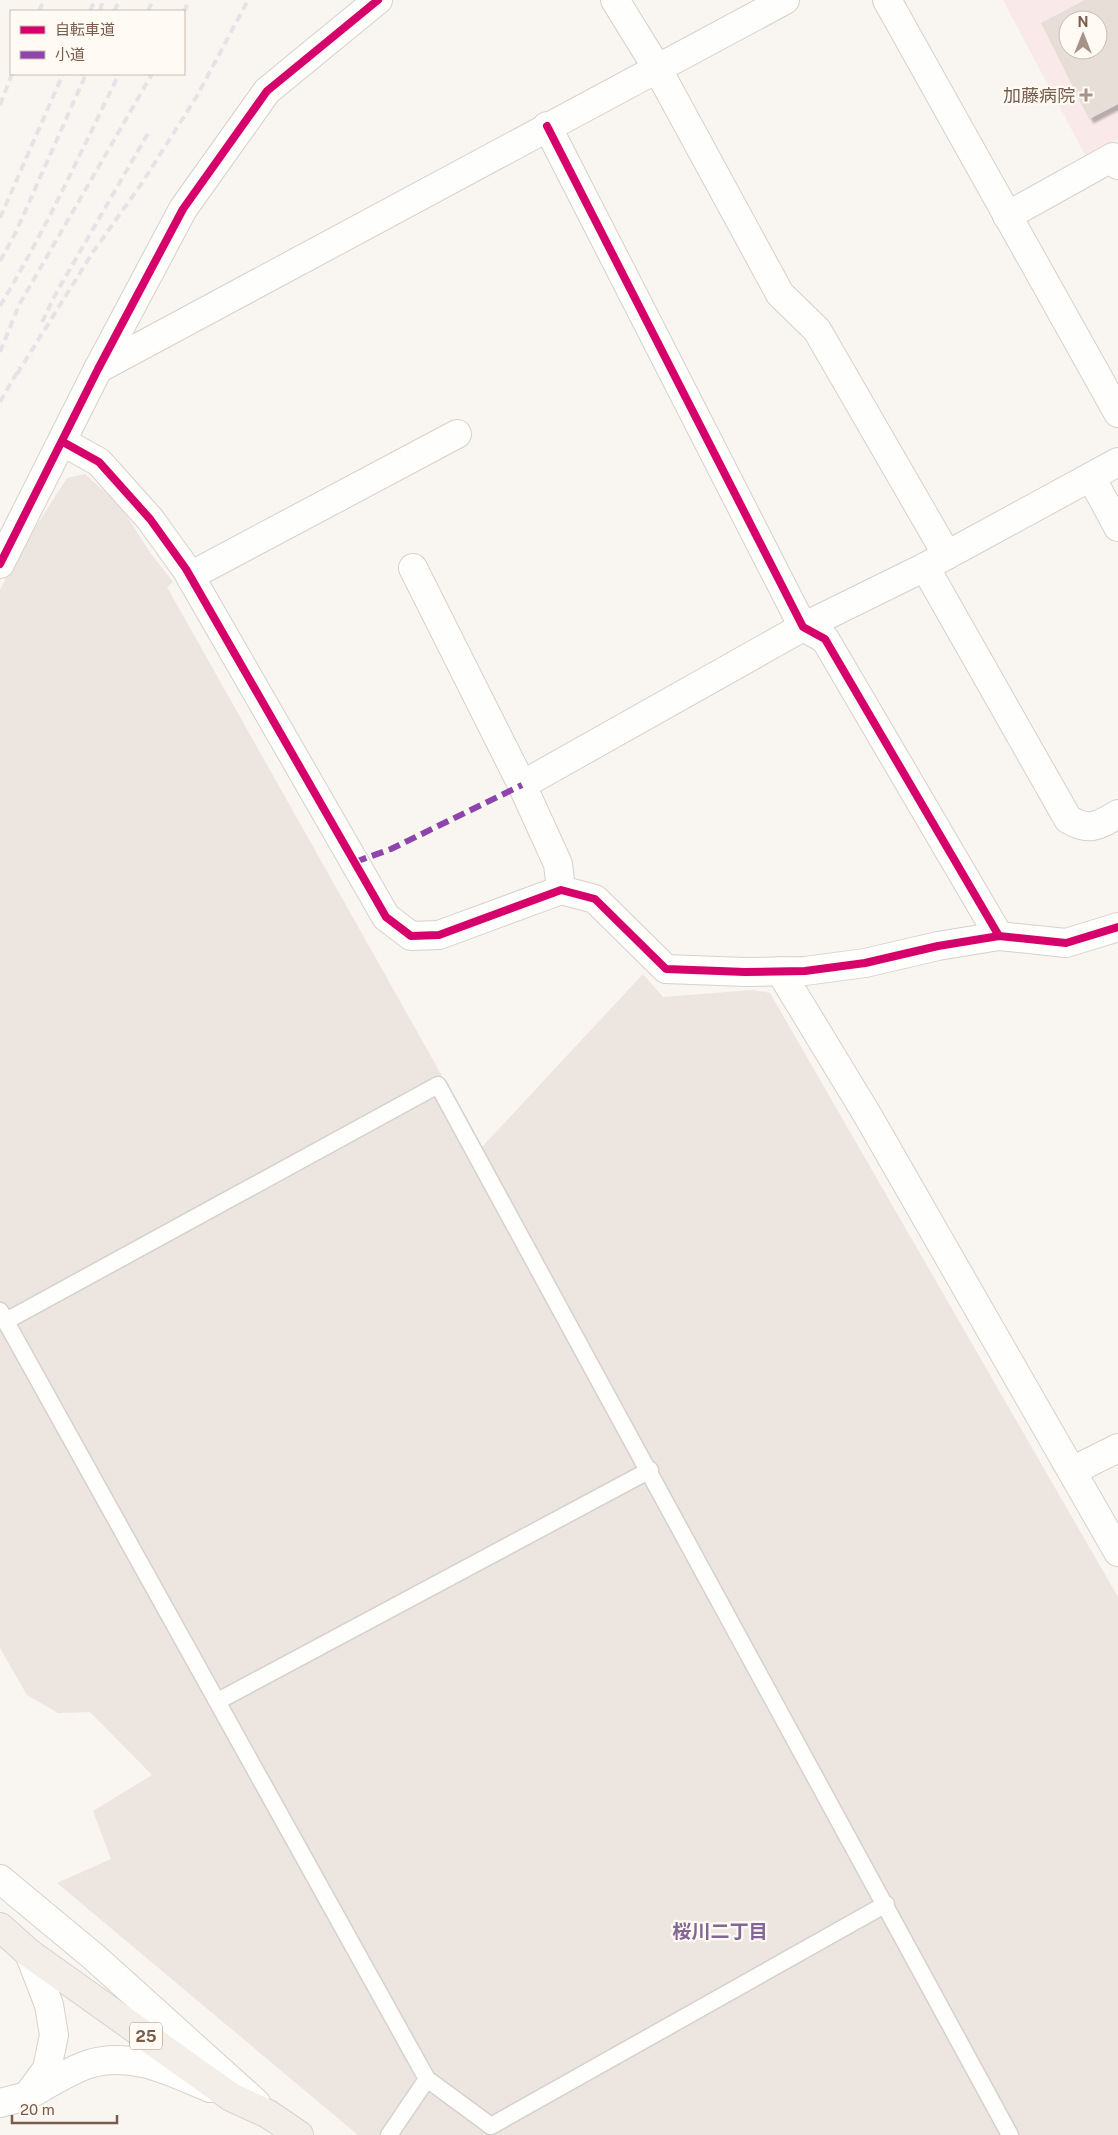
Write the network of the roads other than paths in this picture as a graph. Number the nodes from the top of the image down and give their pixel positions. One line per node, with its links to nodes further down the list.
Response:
1 (378, 0): 9 (street)
2 (615, 0): 5 (street)
3 (785, 0): 5 (street)
4 (887, 0): 8 (street)
5 (657, 68): 6 (street); 16 (street)
6 (547, 126): 9 (street); 20 (street)
7 (1118, 165): 8 (street)
8 (1007, 216): 10 (street)
9 (98, 369): 12 (street)
10 (1118, 413)
11 (457, 434): 19 (street)
12 (63, 442): 17 (street); 19 (street)
13 (1118, 462): 14 (street)
14 (1091, 477): 15 (street); 16 (street)
15 (1118, 527)
16 (936, 561): 20 (street); 22 (street)
17 (0, 564)
18 (413, 568): 21 (street)
19 (190, 576): 23 (street)
20 (803, 627): 21 (street); 25 (street)
21 (522, 785): 23 (street)
22 (1118, 814)
23 (562, 890): 26 (street)
24 (1118, 926): 25 (street)
25 (998, 936): 26 (street)
26 (780, 971): 30 (street)
27 (3, 1316): 29 (lane); 32 (lane)
28 (1118, 1448): 30 (street)
29 (650, 1470): 32 (lane); 34 (lane)
30 (1072, 1471): 31 (street)
31 (1118, 1552)
32 (218, 1701): 37 (lane)
33 (0, 1879): 41 (street)
34 (886, 1904): 37 (lane); 44 (lane)
35 (0, 1927): 36 (main road, 25)
36 (29, 1953): 38 (street); 39 (main road, 25)
37 (427, 2079): 43 (lane)
38 (28, 2096): 39 (street); 40 (street)
39 (230, 2097): 41 (main road, 25)
40 (0, 2103)
41 (268, 2114): 42 (main road, 25)
42 (299, 2135)
43 (389, 2135)
44 (1010, 2135)

